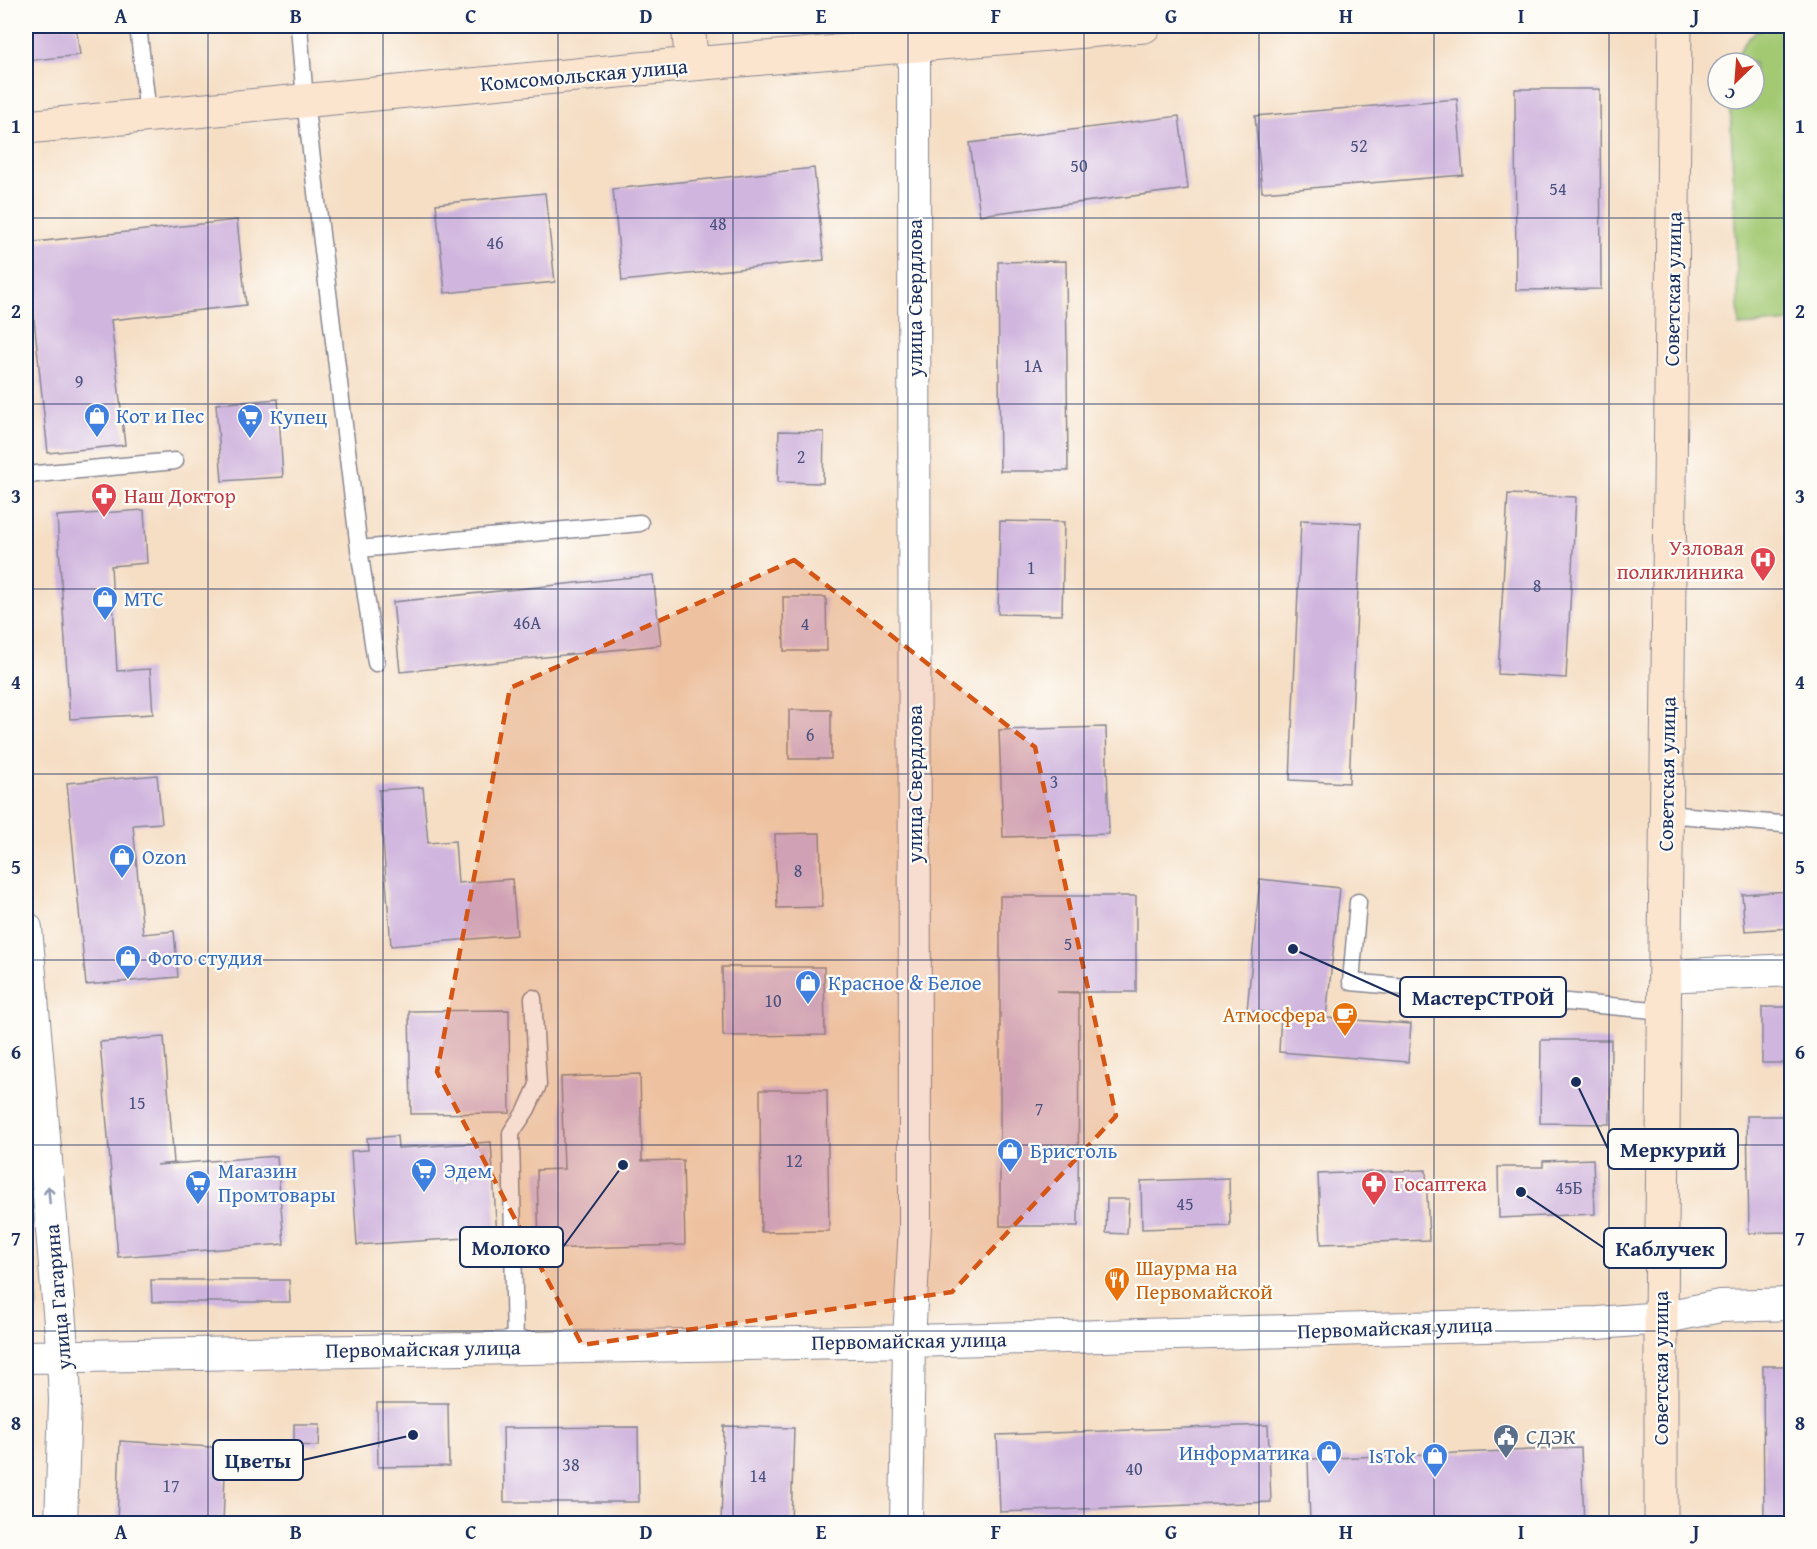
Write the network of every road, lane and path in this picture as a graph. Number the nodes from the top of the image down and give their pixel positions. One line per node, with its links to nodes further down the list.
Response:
1 (138, 26): 9 (lane)
2 (299, 26): 8 (lane)
3 (688, 26): 7 (street)
4 (1144, 26): 6 (street, Комсомольская улица)
5 (1675, 26): 16 (street, Советская улица)
6 (914, 45): 7 (street, Комсомольская улица); 26 (street, улица Свердлова)
7 (692, 64): 8 (street, Комсомольская улица)
8 (305, 101): 9 (street, Комсомольская улица); 14 (lane)
9 (148, 115): 10 (street, Комсомольская улица)
10 (26, 127)
11 (175, 461): 12 (lane)
12 (26, 475)
13 (640, 523): 14 (lane)
14 (359, 549): 15 (lane)
15 (376, 663)
16 (1666, 814): 17 (lane); 21 (street, Советская улица)
17 (1791, 825)
18 (1358, 902): 23 (lane)
19 (26, 928): 29 (street, улица Гагарина, one-way to 19)
20 (1791, 970): 21 (street)
21 (1665, 976): 23 (street, Советская улица)
22 (533, 998): 27 (lane)
23 (1664, 1011): 25 (street, Советская улица)
24 (1791, 1304): 25 (street, Первомайская улица)
25 (1661, 1318): 26 (street, Первомайская улица); 32 (street, Советская улица)
26 (909, 1341): 27 (street, Первомайская улица); 31 (street, улица Свердлова)
27 (515, 1347): 29 (street, Первомайская улица)
28 (26, 1357): 29 (street, Первомайская улица)
29 (63, 1358): 30 (street, улица Гагарина)
30 (61, 1524)
31 (906, 1524)
32 (1660, 1524)

